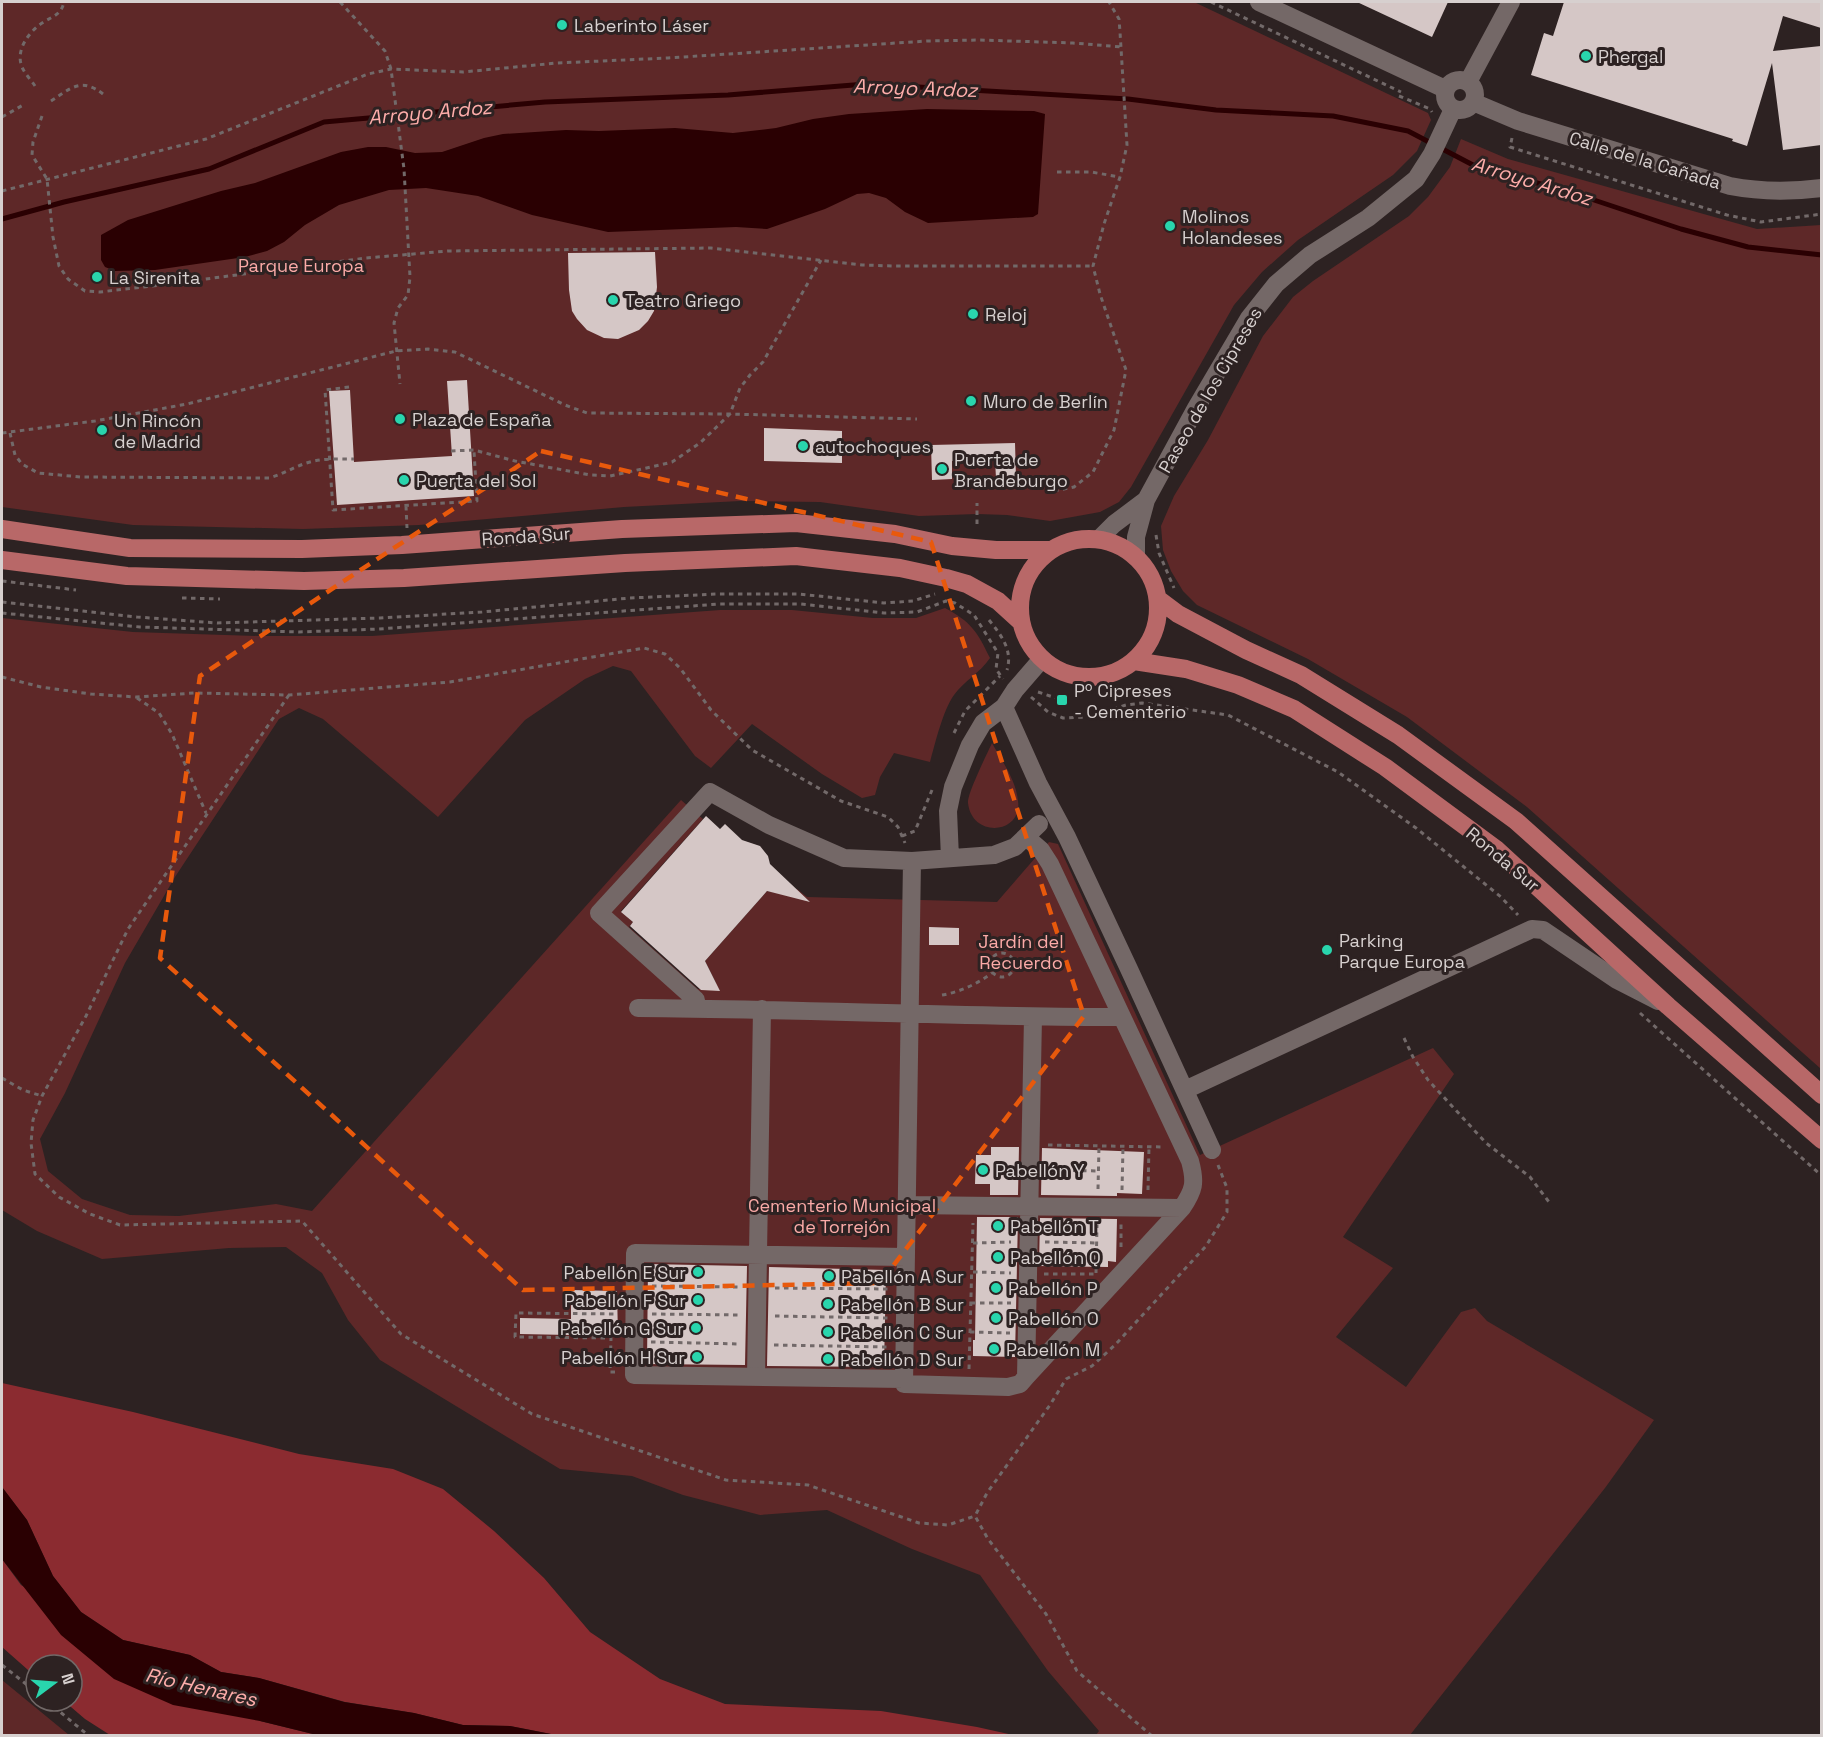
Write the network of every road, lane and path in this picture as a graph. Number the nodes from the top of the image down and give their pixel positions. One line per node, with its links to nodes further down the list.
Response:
1 (64, 2): 10 (path)
2 (340, 2): 8 (path)
3 (1108, 2): 7 (path)
4 (1211, 2): 19 (path)
5 (1259, 2): 11 (street)
6 (1511, 2): 9 (street)
7 (1122, 47): 8 (path); 22 (path)
8 (391, 69): 23 (path); 27 (path)
9 (1468, 82): 11 (street); 14 (street)
10 (35, 86)
11 (1445, 89): 16 (street)
12 (103, 94): 13 (path)
13 (51, 101)
14 (1473, 102): 16 (street); 24 (street, Calle de la Cañada)
15 (26, 104): 18 (path)
16 (1453, 109): 19 (street, Paseo de los Cipreses)
17 (42, 116): 23 (path)
18 (2, 117)
19 (1439, 123): 42 (street, Paseo de los Cipreses)
20 (1515, 131): 26 (path)
21 (1057, 172): 22 (path)
22 (1120, 177): 29 (path)
23 (47, 179): 25 (path); 27 (path)
24 (1821, 188)
25 (2, 191)
26 (1821, 214)
27 (409, 255): 28 (path); 30 (path)
28 (821, 260): 29 (path); 33 (path)
29 (1093, 266): 41 (path)
30 (396, 351): 31 (path); 33 (path); 36 (path)
31 (400, 384)
32 (350, 387): 40 (path)
33 (730, 414): 34 (path); 37 (path)
34 (916, 419)
35 (2, 433): 36 (path)
36 (10, 433): 40 (path)
37 (474, 450): 38 (path); 44 (path)
38 (451, 451)
39 (354, 459): 40 (path)
40 (329, 460): 44 (path)
41 (1054, 491)
42 (1146, 500): 49 (street, Paseo de los Cipreses); 51 (street, Paseo de los Cipreses)
43 (977, 504): 45 (path)
44 (406, 506): 47 (path)
45 (977, 524)
46 (2, 529): 50 (main road, Ronda Sur)
47 (408, 532)
48 (1155, 533): 56 (path)
49 (1099, 539): 50 (main road, Ronda Sur); 51 (main road, Ronda Sur)
50 (1050, 550): 63 (main road, Ronda Sur)
51 (1137, 557): 59 (main road, Ronda Sur)
52 (2, 560): 63 (main road, Ronda Sur)
53 (2, 581): 54 (path)
54 (84, 590)
55 (934, 590): 60 (path)
56 (1176, 590)
57 (182, 597): 58 (path)
58 (225, 599)
59 (1158, 599): 65 (main road, Ronda Sur); 91 (main road, Ronda Sur)
60 (2, 602)
61 (982, 611): 66 (path)
62 (2, 613): 66 (path)
63 (1020, 621): 64 (main road, Ronda Sur)
64 (1041, 660): 65 (main road, Ronda Sur); 68 (street)
65 (1134, 661): 81 (main road, Ronda Sur)
66 (1000, 676): 68 (path); 72 (path)
67 (2, 677): 70 (path)
68 (1016, 690): 71 (street); 78 (path)
69 (289, 695): 70 (path); 74 (path); 75 (path)
70 (136, 697): 74 (path)
71 (1004, 707): 76 (street); 90 (street)
72 (953, 737)
73 (936, 782): 75 (path)
74 (206, 813): 92 (path)
75 (902, 836): 77 (path)
76 (950, 858): 77 (street); 87 (street)
77 (912, 861): 80 (street); 83 (street)
78 (1532, 929): 81 (street); 90 (street)
79 (992, 973): 79 (path); 80 (path)
80 (910, 1004): 84 (street); 86 (street); 102 (street)
81 (1668, 1006): 93 (main road, Ronda Sur)
82 (638, 1008): 83 (street)
83 (696, 1009): 84 (street)
84 (762, 1009): 107 (street)
85 (1636, 1010): 100 (path)
86 (1033, 1017): 87 (street); 95 (street)
87 (1122, 1017): 94 (street)
88 (1404, 1038): 101 (path)
89 (2, 1078): 92 (path)
90 (1185, 1090): 97 (street)
91 (1821, 1095)
92 (42, 1096): 119 (path)
93 (1821, 1140)
94 (1181, 1142): 96 (path); 106 (street)
95 (1031, 1145): 96 (path); 98 (street)
96 (1149, 1147): 105 (path)
97 (1212, 1149): 119 (path)
98 (1030, 1169): 99 (path); 104 (street)
99 (1098, 1171)
100 (1821, 1176)
101 (1549, 1202)
102 (907, 1205): 103 (street); 108 (street)
103 (973, 1206): 104 (street); 109 (path)
104 (1030, 1207): 105 (street); 110 (street)
105 (1148, 1208): 106 (street)
106 (1182, 1209): 116 (street)
107 (759, 1255): 108 (street); 114 (street); 115 (street)
108 (906, 1257): 117 (street)
109 (971, 1303): 110 (path); 112 (path)
110 (1028, 1303): 113 (street)
111 (618, 1314): 114 (path)
112 (970, 1332): 113 (path); 118 (path)
113 (1027, 1333): 116 (street)
114 (634, 1372): 115 (street)
115 (756, 1377): 117 (street)
116 (1026, 1377): 118 (street)
117 (904, 1379): 118 (street)
118 (968, 1386)
119 (975, 1516): 124 (path)
120 (2, 1665): 121 (path)
121 (24, 1682)
122 (61, 1713): 123 (path)
123 (89, 1736)
124 (1152, 1736)

